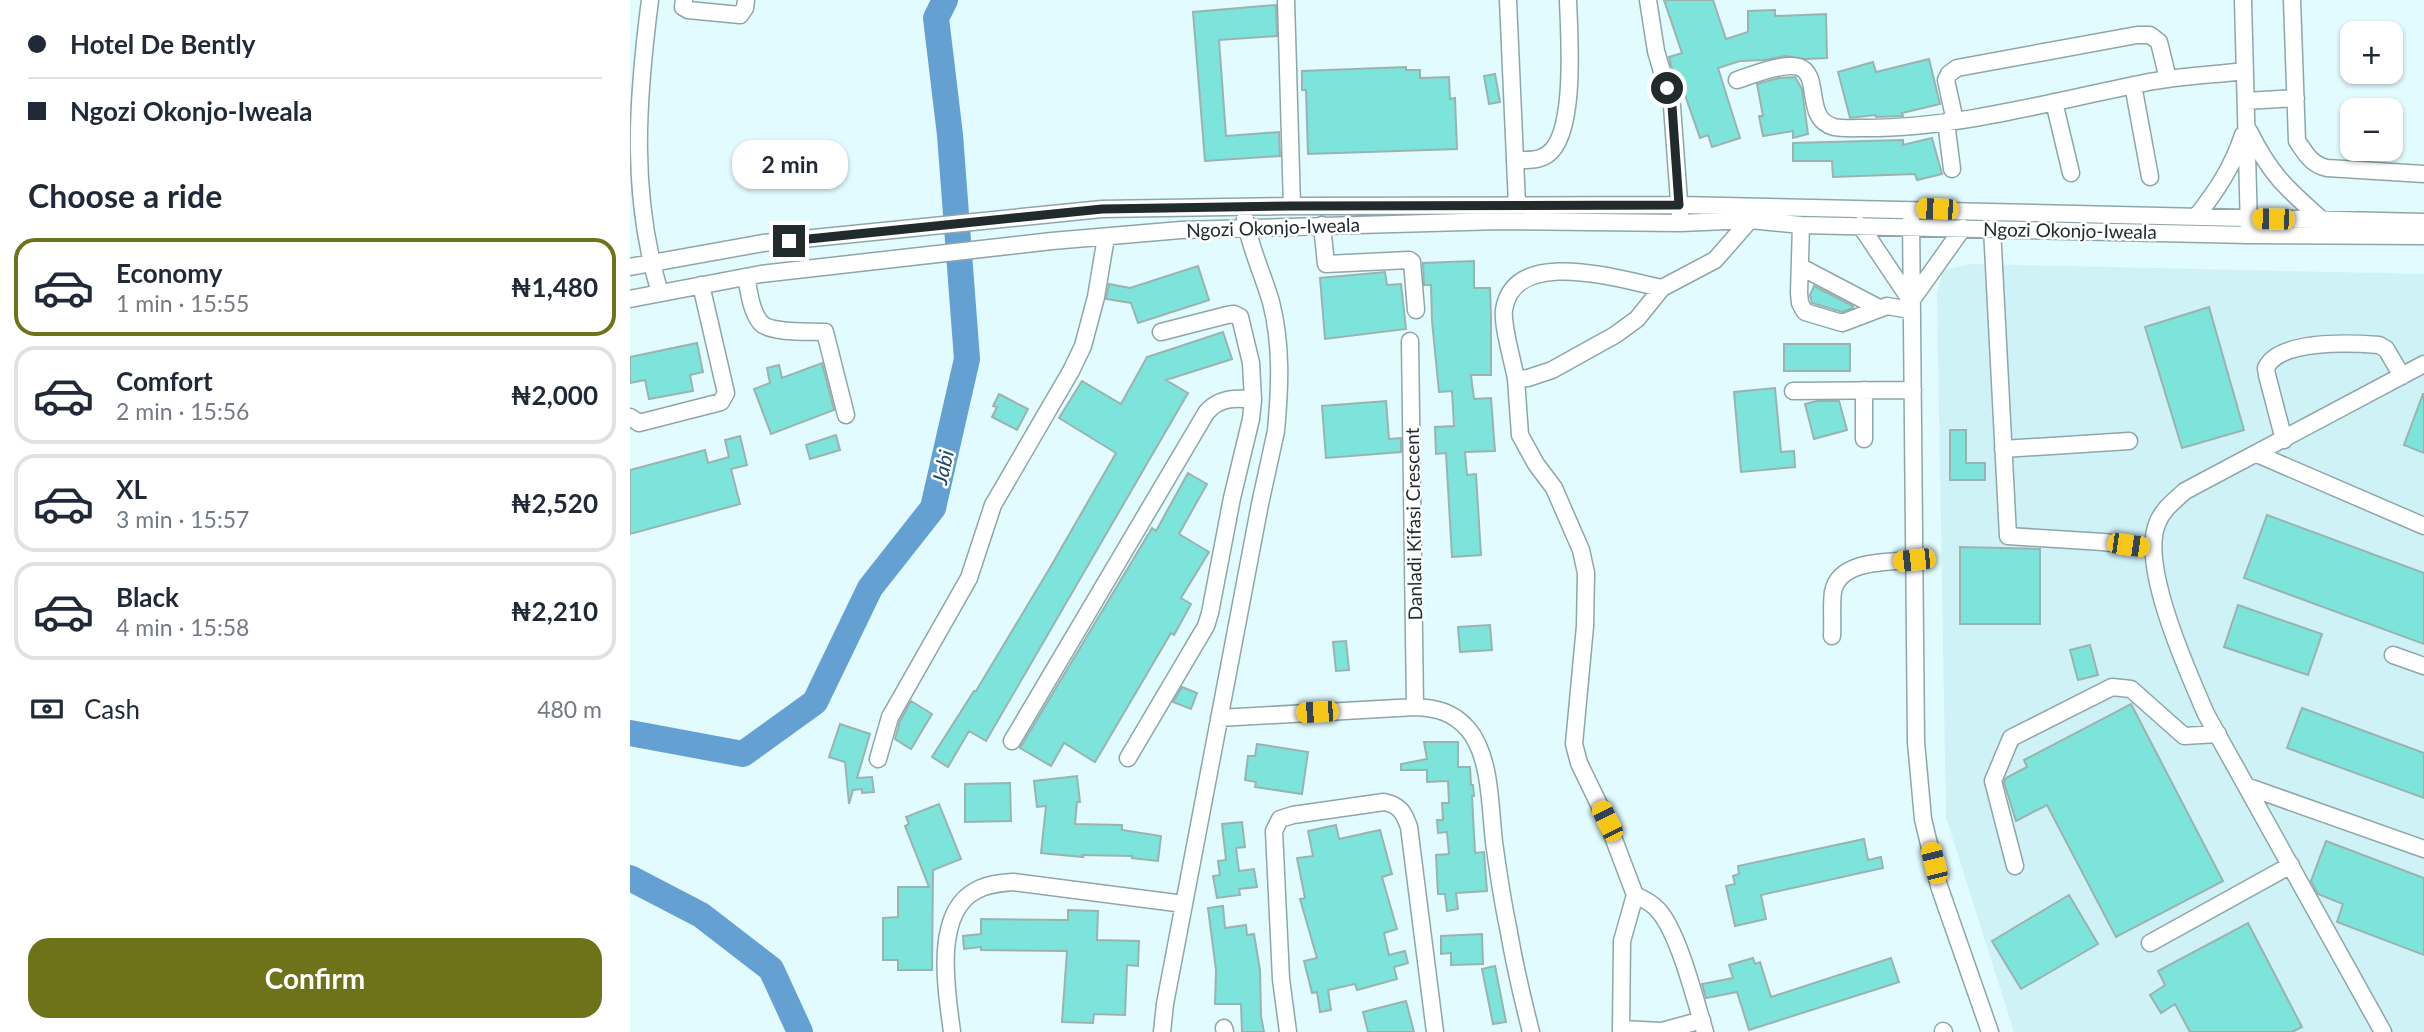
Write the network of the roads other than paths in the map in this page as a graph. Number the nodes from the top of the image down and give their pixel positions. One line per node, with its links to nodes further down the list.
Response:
1 (650, 0): 45 (street)
2 (684, 0): 3 (street)
3 (746, 0)
4 (1286, 0): 27 (street)
5 (1508, 0): 19 (street)
6 (1568, 0): 19 (street)
7 (1648, 0): 25 (street)
8 (2243, 0): 10 (street)
9 (2292, 0): 14 (street)
10 (2245, 71): 11 (street); 15 (street)
11 (2168, 79): 13 (street); 17 (street)
12 (1737, 80): 17 (street)
13 (2133, 85): 16 (street); 23 (street)
14 (2296, 98): 15 (street); 22 (street)
15 (2246, 101): 18 (street)
16 (2054, 102): 17 (street); 21 (street)
17 (1950, 121): 20 (street)
18 (2246, 126): 29 (street); 30 (street); 32 (street)
19 (1516, 160): 24 (street)
20 (1952, 169)
21 (2071, 173)
22 (2424, 174)
23 (2150, 177)
24 (1517, 205): 25 (street, Ngozi Okonjo-Iweala); 27 (street, Ngozi Okonjo-Iweala)
25 (1679, 205): 28 (street, Ngozi Okonjo-Iweala); 34 (street)
26 (1243, 206): 27 (street, Ngozi Okonjo-Iweala); 40 (street); 45 (street, Ngozi Okonjo-Iweala)
27 (1292, 206)
28 (1911, 208): 29 (street, Ngozi Okonjo-Iweala); 38 (street)
29 (2196, 217): 30 (street, Ngozi Okonjo-Iweala)
30 (2249, 218): 32 (street, Ngozi Okonjo-Iweala); 42 (street)
31 (1750, 220): 34 (street, Ngozi Okonjo-Iweala); 36 (street, Ngozi Okonjo-Iweala); 50 (street)
32 (2322, 220): 33 (street, Ngozi Okonjo-Iweala)
33 (2424, 222)
34 (1680, 223): 35 (street, Ngozi Okonjo-Iweala)
35 (1322, 225): 40 (street, Ngozi Okonjo-Iweala); 55 (street)
36 (1801, 225): 37 (street, Ngozi Okonjo-Iweala); 47 (street)
37 (1860, 225): 38 (street, Ngozi Okonjo-Iweala); 53 (street)
38 (1911, 226): 39 (street, Ngozi Okonjo-Iweala); 53 (street)
39 (1963, 228): 41 (street, Ngozi Okonjo-Iweala); 53 (street)
40 (1247, 229): 44 (street, Ngozi Okonjo-Iweala); 73 (street)
41 (1992, 229): 42 (street, Ngozi Okonjo-Iweala); 70 (street)
42 (2249, 235): 43 (street, Ngozi Okonjo-Iweala)
43 (2424, 236)
44 (1106, 237): 48 (street, Ngozi Okonjo-Iweala); 85 (street)
45 (651, 264): 46 (street, Ngozi Okonjo-Iweala); 51 (street)
46 (630, 267)
47 (1801, 267): 54 (street); 54 (street)
48 (753, 275): 49 (street, Ngozi Okonjo-Iweala); 65 (street)
49 (701, 285): 51 (street, Ngozi Okonjo-Iweala); 66 (street)
50 (1662, 288): 60 (street); 60 (street)
51 (660, 293): 52 (street, Ngozi Okonjo-Iweala)
52 (630, 299)
53 (1911, 305): 54 (street); 62 (street)
54 (1879, 308)
55 (1416, 310)
56 (1161, 332): 64 (street)
57 (1410, 341): 80 (street, Danladi Kifasi Crescent)
58 (2424, 364): 59 (street)
59 (2402, 376): 68 (street); 68 (street)
60 (1516, 379): 90 (street)
61 (1864, 390): 62 (street); 63 (street); 67 (street)
62 (1913, 390): 76 (street)
63 (1793, 391)
64 (1254, 400): 72 (street); 83 (street)
65 (846, 415)
66 (630, 417)
67 (1864, 439)
68 (2284, 439): 71 (street)
69 (2129, 442): 70 (street)
70 (2003, 449): 75 (street)
71 (2256, 454): 74 (street); 75 (street)
72 (1232, 498): 73 (street); 84 (street)
73 (1260, 504): 81 (street)
74 (2424, 526)
75 (2153, 548): 82 (street)
76 (1914, 560): 77 (street); 100 (street)
77 (1832, 636)
78 (2393, 655): 79 (street)
79 (2424, 666)
80 (1416, 707): 81 (street); 99 (street)
81 (1219, 718): 91 (street)
82 (2218, 734): 86 (street); 89 (street)
83 (1012, 741)
84 (1128, 758)
85 (878, 759)
86 (2246, 786): 87 (street); 88 (street)
87 (2424, 849)
88 (2291, 865): 92 (street); 101 (street)
89 (2015, 866)
90 (1635, 895): 93 (street); 94 (street)
91 (1184, 904): 95 (street); 96 (street)
92 (2150, 943)
93 (1704, 1026): 94 (street)
94 (1621, 1031)
95 (951, 1032)
96 (1162, 1032)
97 (1288, 1032): 98 (street)
98 (1435, 1032)
99 (1531, 1032)
100 (1990, 1032)
101 (2383, 1032)

